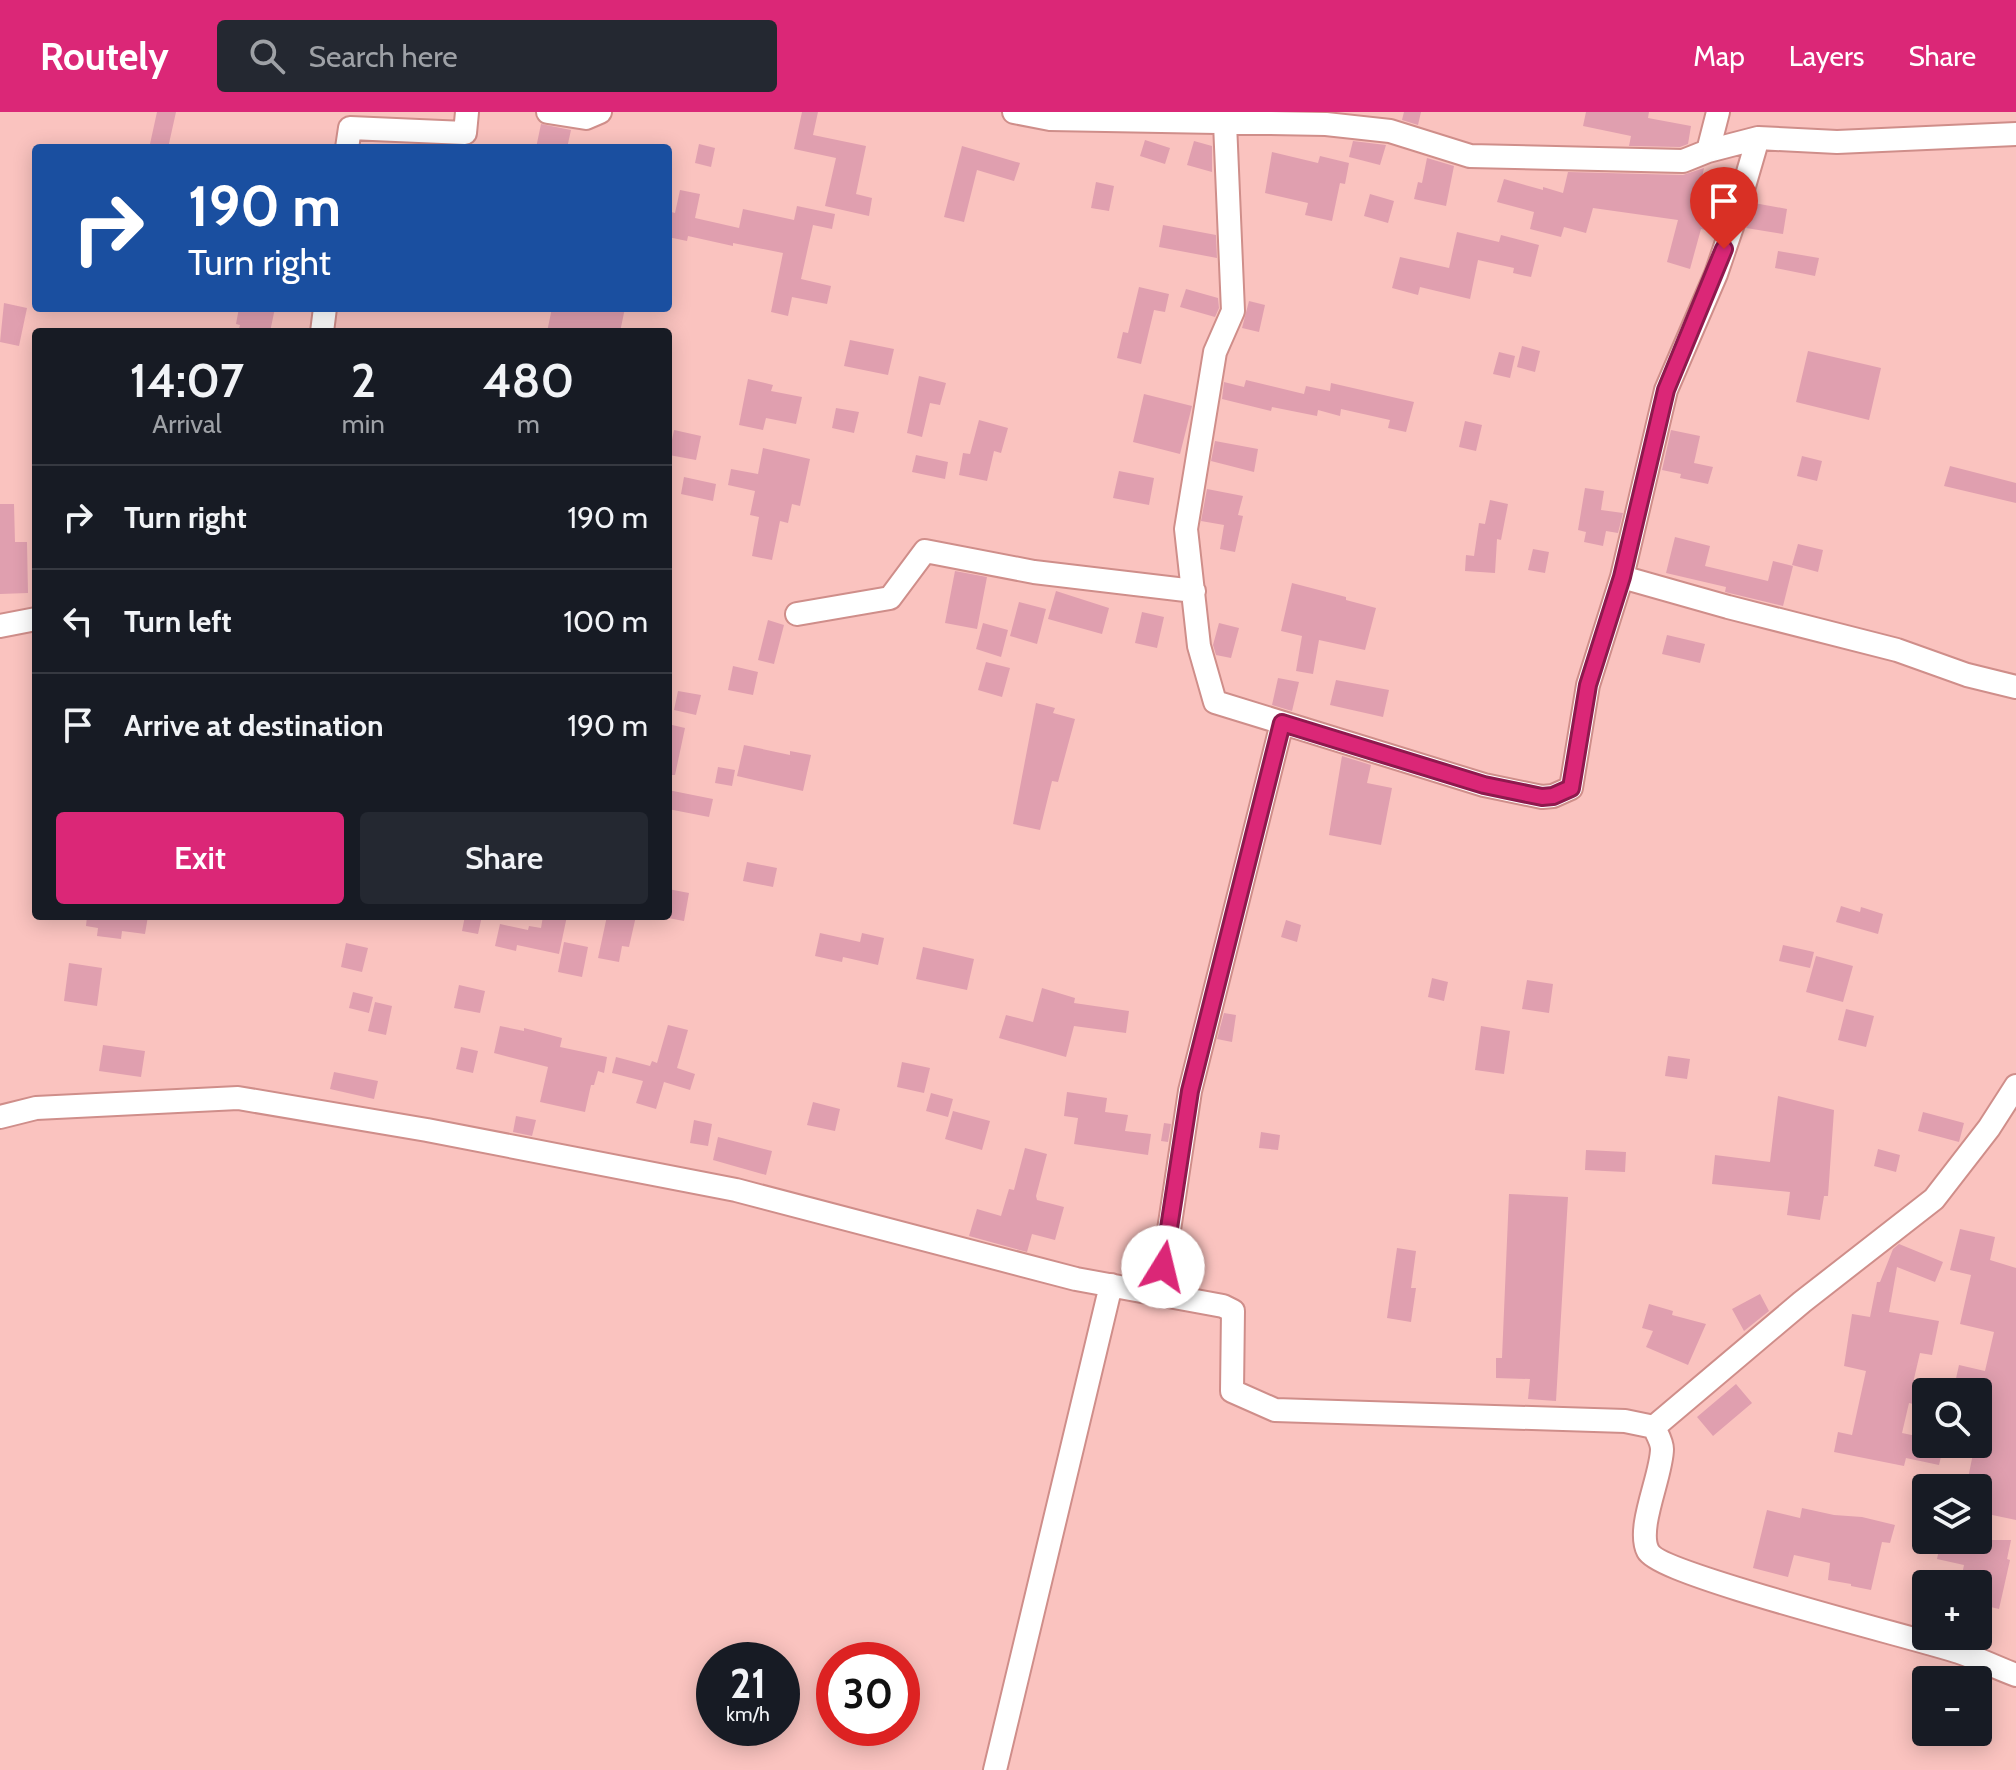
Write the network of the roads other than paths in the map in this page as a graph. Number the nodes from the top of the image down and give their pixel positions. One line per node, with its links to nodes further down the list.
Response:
1 (467, 112): 9 (street)
2 (548, 112): 3 (street)
3 (600, 112)
4 (1014, 112): 6 (street)
5 (1718, 112): 10 (street)
6 (1225, 123): 10 (street); 12 (street)
7 (2016, 134): 8 (street)
8 (1758, 138): 10 (street); 11 (street)
9 (348, 144)
10 (1708, 151)
11 (1622, 577): 16 (street); 17 (street)
12 (1194, 591): 13 (street); 17 (street)
13 (797, 614)
14 (32, 620): 15 (street)
15 (0, 626)
16 (2016, 687)
17 (1282, 723): 21 (street)
18 (2016, 1086): 22 (street)
19 (0, 1117): 20 (street)
20 (1111, 1285): 21 (street); 24 (street)
21 (1159, 1296): 22 (street)
22 (1654, 1427): 23 (street)
23 (2016, 1675)
24 (995, 1770)

